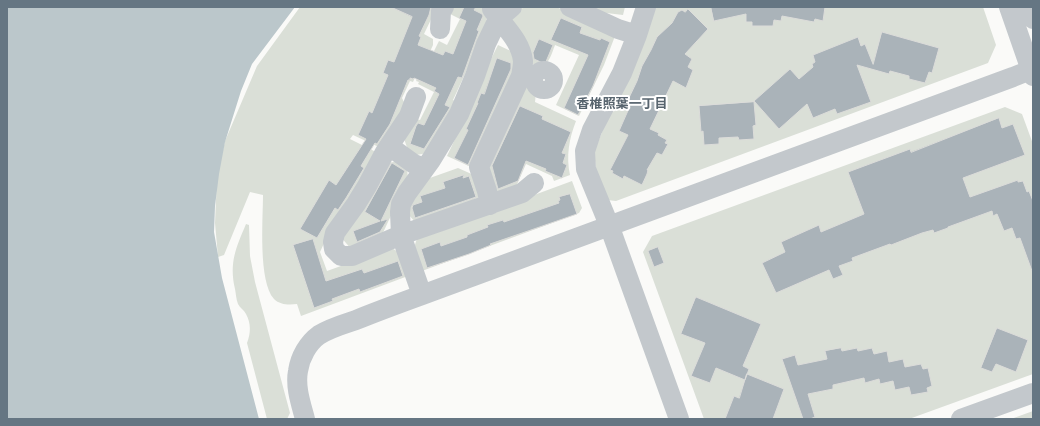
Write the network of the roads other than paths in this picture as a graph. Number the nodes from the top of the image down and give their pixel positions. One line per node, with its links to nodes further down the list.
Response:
1 (444, 7): 8 (street)
2 (570, 7): 9 (street)
3 (646, 7): 9 (street)
4 (1009, 7): 10 (street)
5 (1028, 7): 7 (street)
6 (501, 11): 13 (street); 15 (street)
7 (1033, 19)
8 (440, 29)
9 (637, 35): 16 (street)
10 (1032, 71): 16 (street)
11 (416, 97): 12 (street)
12 (389, 146): 13 (street); 17 (street)
13 (424, 168): 17 (street)
14 (534, 183): 15 (street)
15 (490, 205): 17 (street)
16 (610, 225): 18 (street); 21 (street)
17 (401, 235): 18 (street)
18 (422, 294): 20 (street)
19 (1033, 393): 22 (street)
20 (305, 419)
21 (680, 419)
22 (961, 419)

